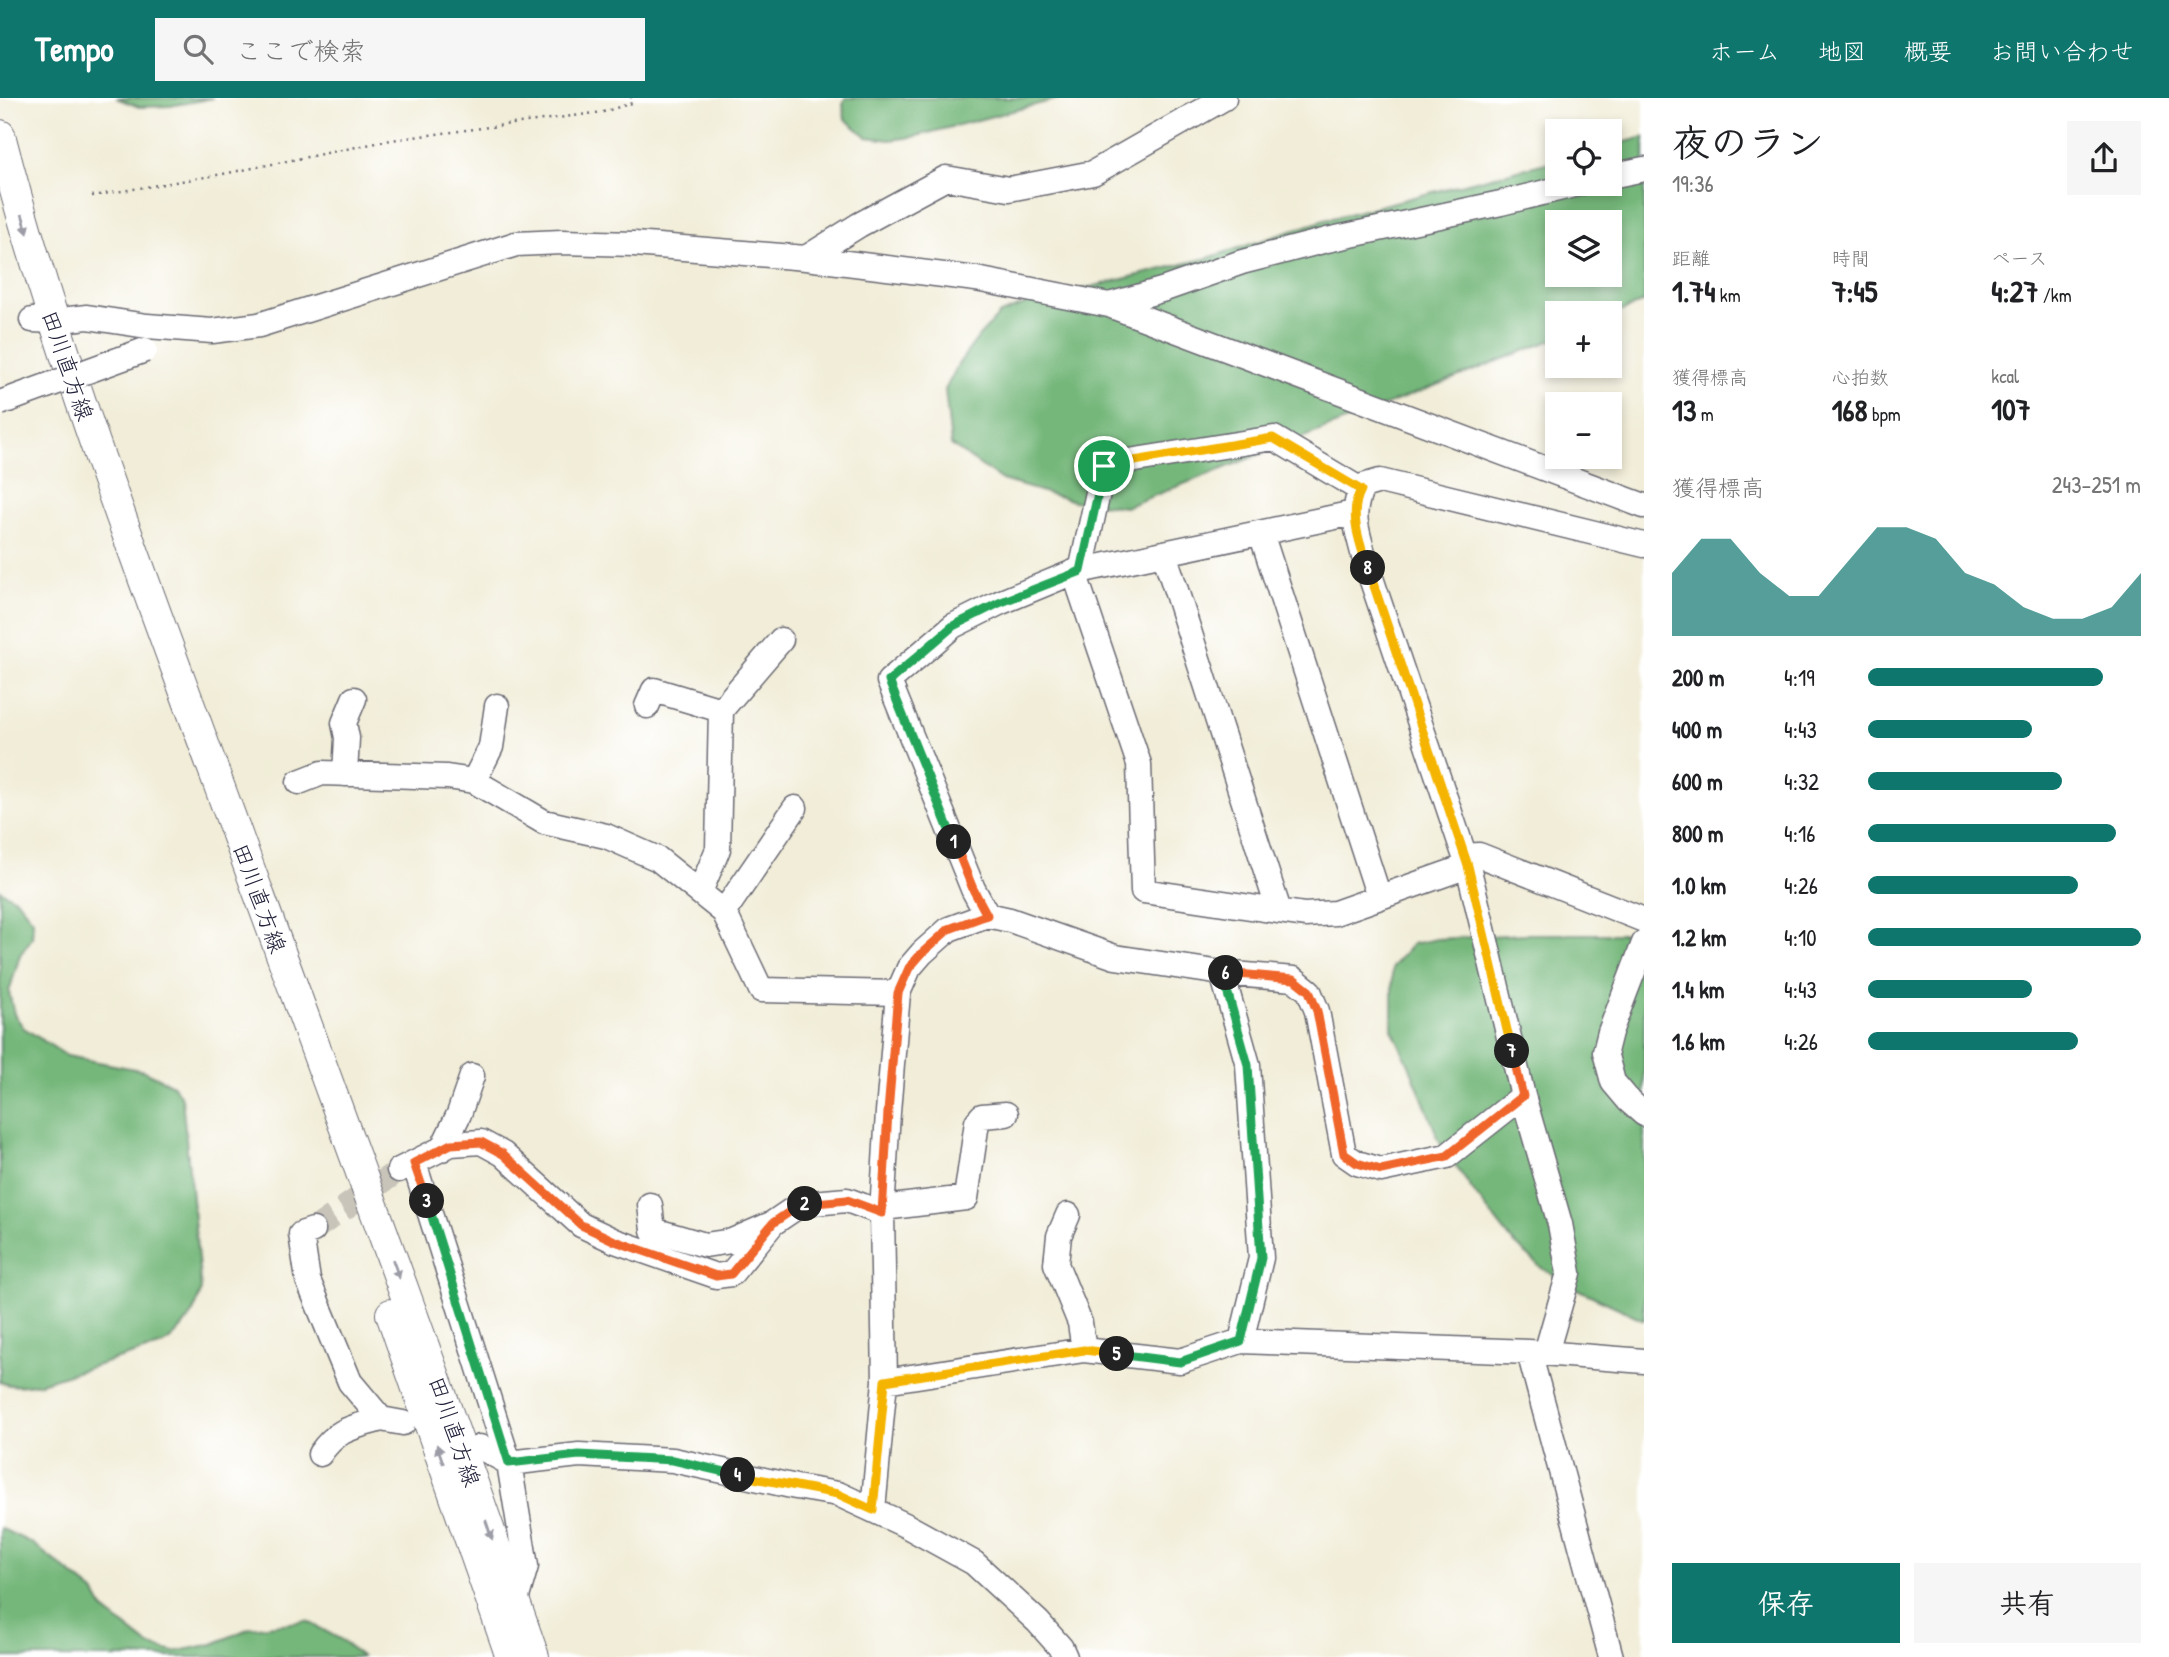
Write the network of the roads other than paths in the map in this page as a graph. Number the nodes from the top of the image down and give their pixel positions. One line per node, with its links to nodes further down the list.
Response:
1 (1224, 98): 7 (street)
2 (0, 135): 9 (main road, 田川直方線, one-way to 9)
3 (1644, 169): 4 (street)
4 (1622, 174)
5 (1545, 193): 8 (street)
6 (0, 213): 9 (main road, 田川直方線)
7 (806, 258): 8 (street); 10 (street)
8 (1109, 304): 13 (street)
9 (42, 321): 10 (street); 56 (main road, 田川直方線)
10 (212, 331): 11 (street, bridge)
11 (0, 403)
12 (1357, 502): 14 (street); 15 (street); 17 (street); 27 (street)
13 (1644, 506)
14 (1261, 533): 16 (street); 29 (street)
15 (1644, 545)
16 (1164, 553): 17 (street); 30 (street)
17 (1078, 572): 30 (street); 32 (street)
18 (781, 640): 22 (street)
19 (354, 699): 23 (street)
20 (498, 706): 24 (street)
21 (647, 706): 22 (street)
22 (721, 710): 28 (street)
23 (345, 774): 24 (street); 25 (street)
24 (474, 781): 28 (street)
25 (299, 782)
26 (794, 808): 31 (street)
27 (1466, 861): 29 (street); 33 (street); 38 (street)
28 (700, 892): 31 (street)
29 (1379, 897): 30 (street)
30 (1279, 911)
31 (724, 912): 36 (street)
32 (987, 915): 35 (street); 36 (street)
33 (1644, 920)
34 (1644, 943): 40 (street)
35 (1222, 973): 38 (street); 47 (street)
36 (898, 993): 43 (street)
37 (472, 1076): 41 (street)
38 (1523, 1096): 49 (street)
39 (1006, 1114): 43 (street)
40 (1644, 1114)
41 (442, 1149): 45 (street); 54 (street)
42 (650, 1205): 45 (street)
43 (883, 1211): 45 (street); 51 (street)
44 (1068, 1215): 48 (street)
45 (773, 1223)
46 (313, 1230): 53 (street)
47 (1241, 1341): 48 (street); 49 (street)
48 (1084, 1350): 51 (street)
49 (1538, 1352): 50 (street); 60 (street)
50 (1644, 1361)
51 (885, 1381): 55 (street)
52 (480, 1447): 54 (street)
53 (320, 1454)
54 (509, 1463): 55 (street); 56 (street)
55 (873, 1510): 59 (street)
56 (505, 1609): 57 (main road, 田川直方線); 58 (main road, 田川直方線)
57 (511, 1657)
58 (534, 1657)
59 (1065, 1657)
60 (1611, 1657)

